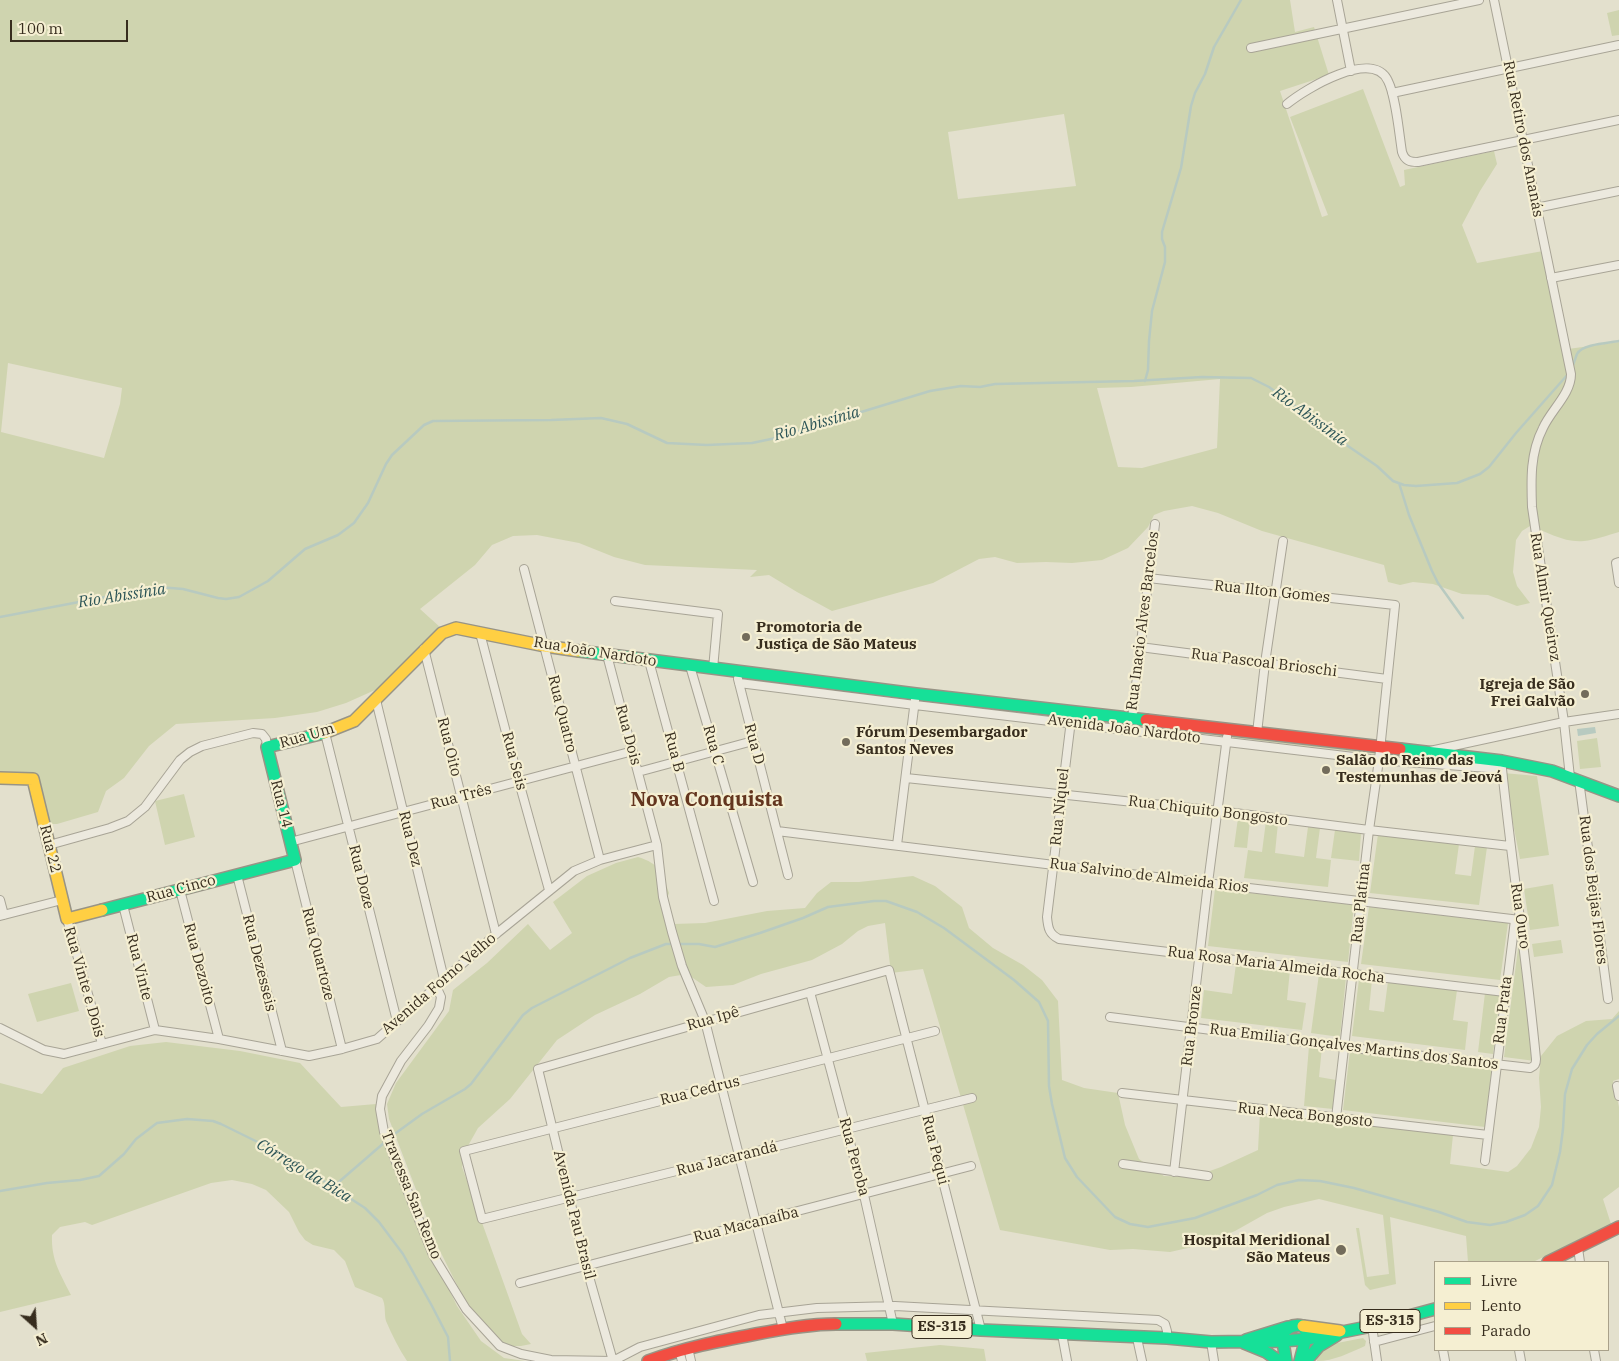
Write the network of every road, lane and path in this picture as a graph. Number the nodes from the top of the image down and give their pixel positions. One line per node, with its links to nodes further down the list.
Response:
1 (1337, 0): 4 (street)
2 (1479, 0): 4 (street)
3 (1494, 0): 7 (street, Rua Retiro dos Ananás)
4 (1343, 30): 6 (street); 8 (street)
5 (1619, 45): 7 (street)
6 (1251, 48)
7 (1508, 67): 9 (street); 12 (street, Rua Retiro dos Ananás)
8 (1351, 70): 9 (street); 10 (street)
9 (1392, 93): 12 (street)
10 (1287, 104)
11 (1619, 120): 12 (street)
12 (1523, 140): 14 (street, Rua Retiro dos Ananás)
13 (1619, 191): 14 (street)
14 (1536, 208): 16 (street, Rua Retiro dos Ananás)
15 (1619, 265): 16 (street)
16 (1551, 278): 17 (street, Rua Retiro dos Ananás)
17 (1571, 374): 45 (street, Rua Almir Queiroz)
18 (1154, 524): 22 (street, Rua Inacio Alves Barcelos)
19 (1283, 542): 24 (street)
20 (1617, 562): 23 (street)
21 (524, 569): 29 (street, Rua Quatro)
22 (1148, 578): 24 (street, Rua Ilton Gomes); 30 (street, Rua Inacio Alves Barcelos)
23 (1619, 583)
24 (1275, 592): 26 (street, Rua Ilton Gomes); 34 (street)
25 (615, 601): 36 (street)
26 (1395, 606): 38 (street, Rua Platina)
27 (456, 628): 28 (street, Rua João Nardoto); 31 (street, Rua Um)
28 (480, 632): 29 (street, Rua João Nardoto); 62 (street, Rua Seis)
29 (545, 646): 32 (street, Rua João Nardoto); 57 (street, Rua Quatro)
30 (1140, 647): 34 (street, Rua Pascoal Brioschi); 44 (street, Rua Inacio Alves Barcelos)
31 (424, 648): 40 (street, Rua Um); 65 (street, Rua Oito)
32 (607, 656): 33 (street, Rua João Nardoto); 51 (street, Rua Dois)
33 (649, 661): 35 (street, Rua João Nardoto); 55 (street, Rua B)
34 (1265, 663): 38 (street, Rua Pascoal Brioschi); 47 (street)
35 (690, 666): 36 (street, Rua João Nardoto); 52 (street, Rua C)
36 (713, 669): 37 (street, Rua João Nardoto)
37 (736, 671): 39 (street, Rua D); 41 (street, Avenida João Nardoto)
38 (1387, 679): 54 (street, Rua Platina)
39 (738, 683): 41 (street, Avenida João Nardoto); 49 (street, Rua D)
40 (376, 700): 46 (street, Rua Um); 66 (street, Rua Dez)
41 (915, 700): 43 (street, Avenida João Nardoto); 60 (street)
42 (1619, 714): 45 (street)
43 (1071, 717): 44 (street, Avenida João Nardoto); 48 (street, Avenida João Nardoto); 63 (street, Rua Níquel)
44 (1132, 719): 48 (street, Avenida João Nardoto)
45 (1564, 722): 53 (street); 61 (street, Rua Almir Queiroz)
46 (325, 732): 50 (street, Rua Um); 68 (street, Rua Doze)
47 (1256, 734): 48 (street, Avenida João Nardoto); 54 (street, Avenida João Nardoto)
48 (1227, 736): 54 (street, Avenida João Nardoto); 67 (street, Rua Bronze)
49 (753, 741): 52 (street); 70 (street, Rua D)
50 (267, 747): 71 (street, Rua 14); 72 (street, Rua Um)
51 (632, 751): 57 (street, Rua Três); 58 (street, Rua Dois)
52 (715, 752): 55 (street); 81 (street, Rua C)
53 (1423, 752): 54 (street, Avenida João Nardoto); 56 (street, Avenida João Nardoto)
54 (1380, 754): 56 (street, Avenida João Nardoto); 69 (street, Rua Platina)
55 (676, 762): 58 (street); 87 (street, Rua B)
56 (1502, 765): 61 (street, Avenida João Nardoto); 75 (street, Rua Ouro)
57 (575, 767): 62 (street, Rua Três); 77 (street, Rua Quatro)
58 (638, 772): 73 (street, Rua Dois)
59 (0, 778): 72 (street, Rua 22)
60 (906, 778): 63 (street, Rua Chiquito Bongosto); 74 (street)
61 (1575, 778): 64 (street, Avenida João Nardoto); 102 (street, Rua dos Beijas Flores)
62 (519, 782): 65 (street, Rua Três); 84 (street, Rua Seis)
63 (1061, 794): 67 (street, Rua Chiquito Bongosto); 78 (street, Rua Níquel)
64 (1619, 796)
65 (461, 797): 66 (street, Rua Três); 94 (street, Rua Oito)
66 (403, 812): 68 (street, Rua Três); 98 (street, Rua Dez)
67 (1219, 812): 69 (street, Rua Chiquito Bongosto); 82 (street, Rua Bronze)
68 (348, 827): 71 (street, Rua Três); 104 (street, Rua Doze)
69 (1369, 830): 75 (street, Rua Chiquito Bongosto); 88 (street, Rua Platina)
70 (777, 831): 74 (street, Rua Salvino de Almeida Rios); 80 (street, Rua D)
71 (290, 842): 76 (street, Rua 14)
72 (49, 845): 86 (street, Rua 22)
73 (657, 845): 77 (street, Avenida Forno Velho); 105 (street, Rua Dois)
74 (897, 845): 78 (street, Rua Salvino de Almeida Rios)
75 (1510, 846): 92 (street, Rua Ouro)
76 (294, 860): 79 (street, Rua Cinco); 114 (street, Rua Quartoze)
77 (600, 860): 84 (street, Avenida Forno Velho)
78 (1054, 865): 82 (street, Rua Salvino de Almeida Rios); 93 (street, Rua Níquel)
79 (237, 875): 83 (street, Rua Cinco); 115 (street, Rua Dezesseis)
80 (788, 876)
81 (753, 882)
82 (1208, 883): 88 (street, Rua Salvino de Almeida Rios); 95 (street, Rua Bronze)
83 (180, 890): 89 (street, Rua Cinco); 111 (street, Rua Dezoito)
84 (549, 890): 94 (street, Avenida Forno Velho)
85 (0, 900): 90 (street)
86 (62, 900): 90 (street); 91 (street, Rua 22)
87 (714, 901)
88 (1361, 902): 92 (street, Rua Salvino de Almeida Rios); 97 (street, Rua Platina)
89 (123, 904): 91 (street, Rua Cinco); 108 (street, Rua Vinte)
90 (2, 916)
91 (67, 920): 112 (street, Rua Vinte e Dois)
92 (1518, 920): 101 (street, Rua Prata); 117 (street, Rua Ouro)
93 (1049, 931): 95 (street, Rua Rosa Maria Almeida Rocha)
94 (496, 934): 98 (street, Avenida Forno Velho)
95 (1201, 956): 97 (street, Rua Rosa Maria Almeida Rocha); 106 (street, Rua Bronze)
96 (889, 970): 100 (street, Rua Ipê); 110 (street, Rua Pequi)
97 (1353, 974): 101 (street, Rua Rosa Maria Almeida Rocha); 113 (street, Rua Platina)
98 (444, 979): 99 (street, Avenida Forno Velho)
99 (436, 986): 104 (street, Avenida Forno Velho); 169 (street, Travessa San Remo)
100 (810, 992): 105 (street, Rua Ipê); 116 (street, Rua Peroba)
101 (1505, 992): 118 (street, Rua Prata)
102 (1608, 999)
103 (1110, 1018): 106 (street, Rua Emilia Gonçalves Martins dos Santos)
104 (397, 1021): 114 (street, Avenida Forno Velho)
105 (705, 1021): 119 (street, Rua Ipê); 120 (street)
106 (1192, 1027): 113 (street, Rua Emilia Gonçalves Martins dos Santos); 125 (street, Rua Bronze)
107 (0, 1028): 112 (street, Avenida Forno Velho)
108 (156, 1030): 111 (street, Avenida Forno Velho); 112 (street, Avenida Forno Velho)
109 (935, 1031): 110 (street, Rua Cedrus)
110 (906, 1038): 116 (street, Rua Cedrus); 126 (street, Rua Pequi)
111 (219, 1039): 115 (street, Avenida Forno Velho)
112 (102, 1044)
113 (1344, 1047): 118 (street, Rua Emilia Gonçalves Martins dos Santos); 127 (street, Rua Platina)
114 (342, 1049): 115 (street, Avenida Forno Velho)
115 (282, 1051)
116 (828, 1058): 120 (street, Rua Cedrus); 129 (street, Rua Peroba)
117 (1536, 1063): 118 (street, Rua Emilia Gonçalves Martins dos Santos)
118 (1496, 1064): 130 (street, Rua Prata)
119 (538, 1069): 128 (street, Avenida Pau Brasil)
120 (722, 1085): 128 (street, Rua Cedrus); 131 (street)
121 (1617, 1086): 123 (street)
122 (1122, 1094): 125 (street, Rua Neca Bongosto)
123 (1619, 1096)
124 (972, 1098): 126 (street, Rua Jacarandá)
125 (1183, 1102): 127 (street, Rua Neca Bongosto); 135 (street, Rua Bronze)
126 (925, 1110): 129 (street, Rua Jacarandá); 136 (street, Rua Pequi)
127 (1336, 1118): 130 (street, Rua Neca Bongosto)
128 (552, 1128): 139 (street, Avenida Pau Brasil); 140 (street, Rua Cedrus)
129 (847, 1129): 131 (street, Rua Jacarandá); 138 (street, Rua Peroba)
130 (1488, 1135): 132 (street, Rua Prata)
131 (739, 1155): 139 (street, Rua Jacarandá); 141 (street)
132 (1486, 1161)
133 (1123, 1164): 135 (street)
134 (971, 1166): 136 (street, Rua Macanaíba)
135 (1174, 1172): 137 (street)
136 (941, 1175): 138 (street, Rua Macanaíba); 149 (street, Rua Pequi)
137 (1208, 1176)
138 (864, 1195): 141 (street, Rua Macanaíba); 148 (street, Rua Peroba)
139 (569, 1198): 140 (street, Rua Jacarandá); 146 (street, Avenida Pau Brasil)
140 (482, 1219)
141 (756, 1222): 146 (street, Rua Macanaíba); 151 (street)
142 (1619, 1227): 143 (street)
143 (1578, 1248): 144 (street); 145 (street)
144 (1550, 1261)
145 (1580, 1261)
146 (586, 1266): 147 (street, Rua Macanaíba); 169 (street, Avenida Pau Brasil)
147 (520, 1283)
148 (889, 1306): 149 (street); 151 (street); 152 (street, Rua Peroba)
149 (976, 1310): 158 (street, Rua Pequi); 162 (street)
150 (1434, 1310): 155 (street, ES-315)
151 (779, 1312): 157 (street); 169 (street)
152 (893, 1324): 157 (street, ES-315); 158 (street, ES-315)
153 (1289, 1326): 154 (street); 164 (street); 166 (street)
154 (1303, 1326): 159 (street); 163 (street)
155 (1372, 1326): 159 (street, ES-315); 167 (street)
156 (1434, 1326): 167 (street)
157 (783, 1329): 168 (street, ES-315)
158 (981, 1330): 160 (street, ES-315)
159 (1344, 1331): 163 (street, ES-315); 178 (street)
160 (1062, 1334): 161 (street, ES-315); 172 (street)
161 (1138, 1338): 162 (street, ES-315); 173 (street)
162 (1167, 1338): 165 (street, ES-315)
163 (1307, 1338): 164 (street, ES-315); 177 (street)
164 (1282, 1341): 166 (street, ES-315); 176 (street)
165 (1211, 1342): 166 (street, ES-315); 174 (street)
166 (1240, 1342): 175 (street)
167 (1374, 1342): 179 (street)
168 (683, 1353): 170 (street, ES-315); 171 (street)
169 (613, 1361)
170 (648, 1361)
171 (691, 1361)
172 (1067, 1361)
173 (1142, 1361)
174 (1214, 1361)
175 (1279, 1361)
176 (1286, 1361)
177 (1300, 1361)
178 (1306, 1361)
179 (1377, 1361)

